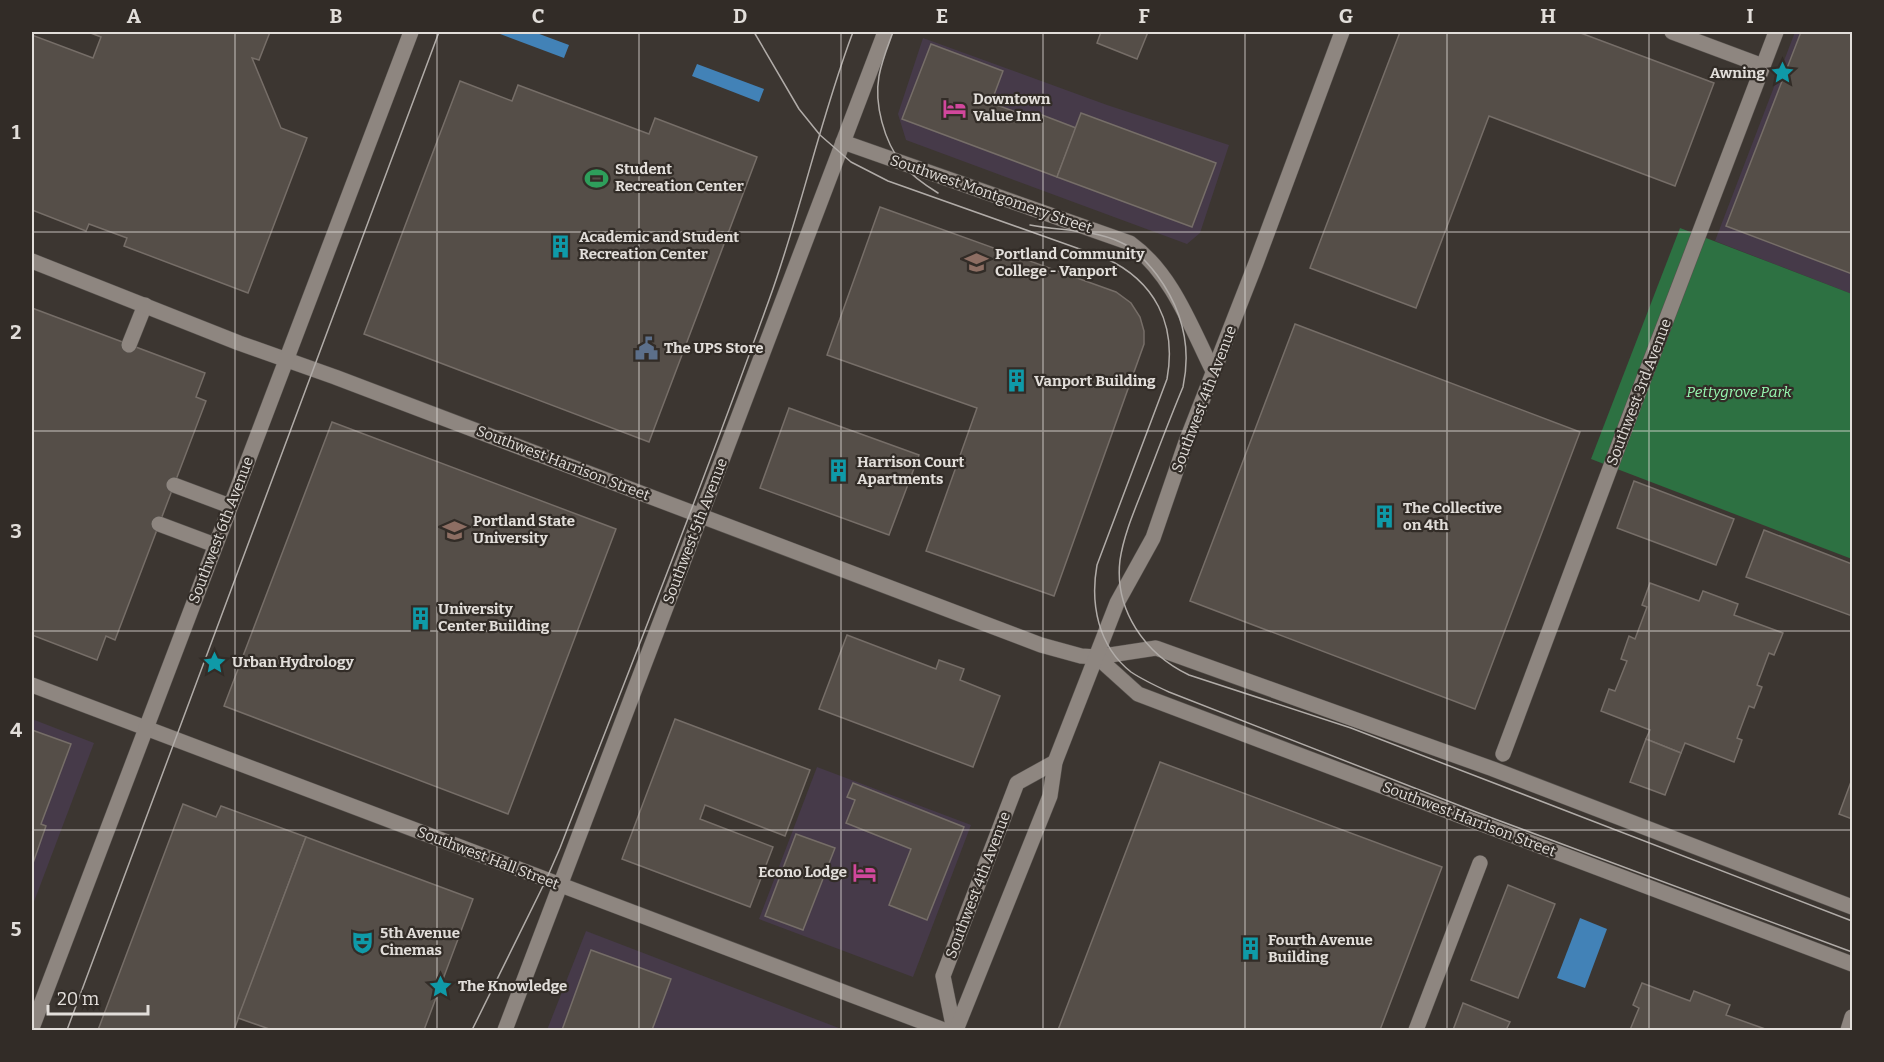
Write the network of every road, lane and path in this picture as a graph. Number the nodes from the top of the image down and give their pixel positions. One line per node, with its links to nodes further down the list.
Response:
1 (411, 32): 11 (street, Southwest 6th Avenue)
2 (885, 32): 7 (street, Southwest 5th Avenue)
3 (1341, 32): 12 (street, Southwest 4th Avenue)
4 (1672, 32): 6 (street)
5 (1776, 32): 6 (street, Southwest 3rd Avenue)
6 (1763, 66): 21 (street, Southwest 3rd Avenue)
7 (843, 142): 12 (street, Southwest Montgomery Street); 15 (street, Southwest 5th Avenue)
8 (32, 261): 9 (street, Southwest Harrison Street)
9 (145, 305): 10 (street); 11 (street, Southwest Harrison Street)
10 (129, 345)
11 (286, 359): 14 (street, Southwest 6th Avenue); 15 (street, Southwest Harrison Street)
12 (1213, 371): 18 (street, Southwest 4th Avenue)
13 (174, 485): 14 (street)
14 (230, 507): 17 (street, Southwest 6th Avenue)
15 (701, 515): 18 (street, Southwest Harrison Street); 24 (street, Southwest 5th Avenue)
16 (159, 524): 17 (street)
17 (215, 545): 20 (street, Southwest 6th Avenue)
18 (1097, 657): 22 (street, Southwest 4th Avenue); 25 (street, Southwest Harrison Street); 26 (street, Southwest Harrison Street)
19 (32, 686): 20 (street, Southwest Hall Street)
20 (145, 729): 24 (street, Southwest Hall Street); 28 (street, Southwest 6th Avenue)
21 (1503, 754)
22 (1055, 762): 31 (street, Southwest 4th Avenue); 31 (street, Southwest 4th Avenue)
23 (1480, 863): 32 (street)
24 (560, 885): 29 (street, Southwest 5th Avenue); 30 (street, Southwest Hall Street)
25 (1852, 907)
26 (1852, 964)
27 (1852, 1017): 33 (street)
28 (32, 1028)
29 (505, 1030)
30 (944, 1030)
31 (955, 1030)
32 (1416, 1030)
33 (1848, 1030)

